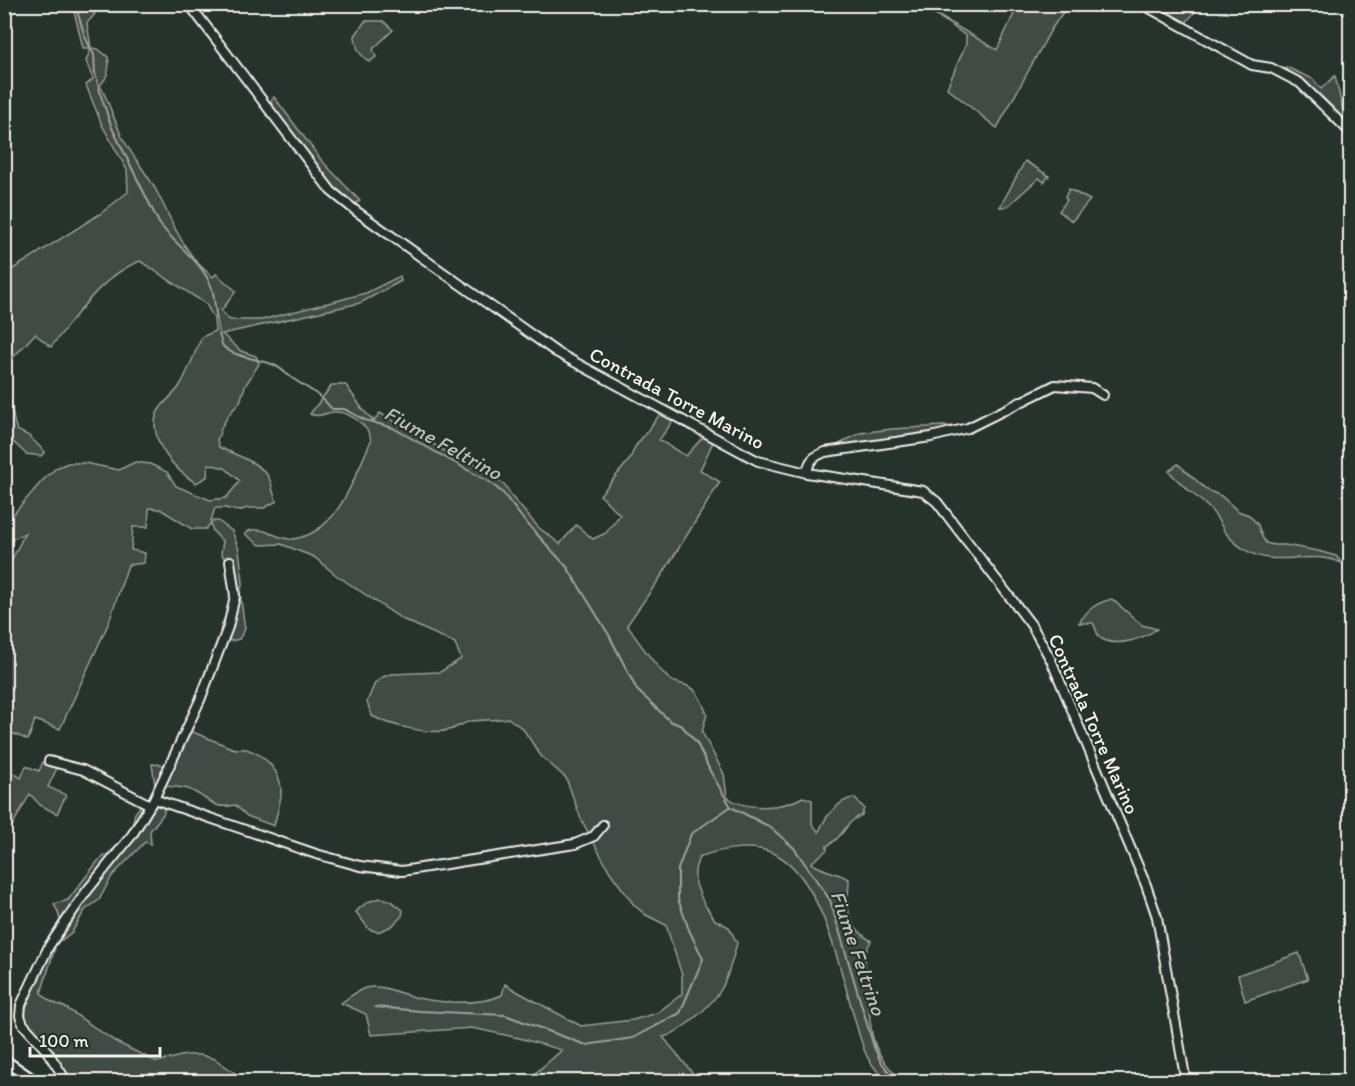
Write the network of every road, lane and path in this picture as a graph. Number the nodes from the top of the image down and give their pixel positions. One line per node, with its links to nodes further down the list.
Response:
1 (189, 4): 5 (street, Contrada Torre Marino)
2 (1143, 4): 3 (street)
3 (1350, 132)
4 (1103, 395): 5 (street)
5 (807, 473): 13 (street, Contrada Torre Marino)
6 (230, 561): 8 (street)
7 (48, 761): 8 (street)
8 (152, 802): 9 (street); 12 (street)
9 (603, 825)
10 (4, 1060): 11 (street)
11 (36, 1082)
12 (67, 1082)
13 (1186, 1082)

